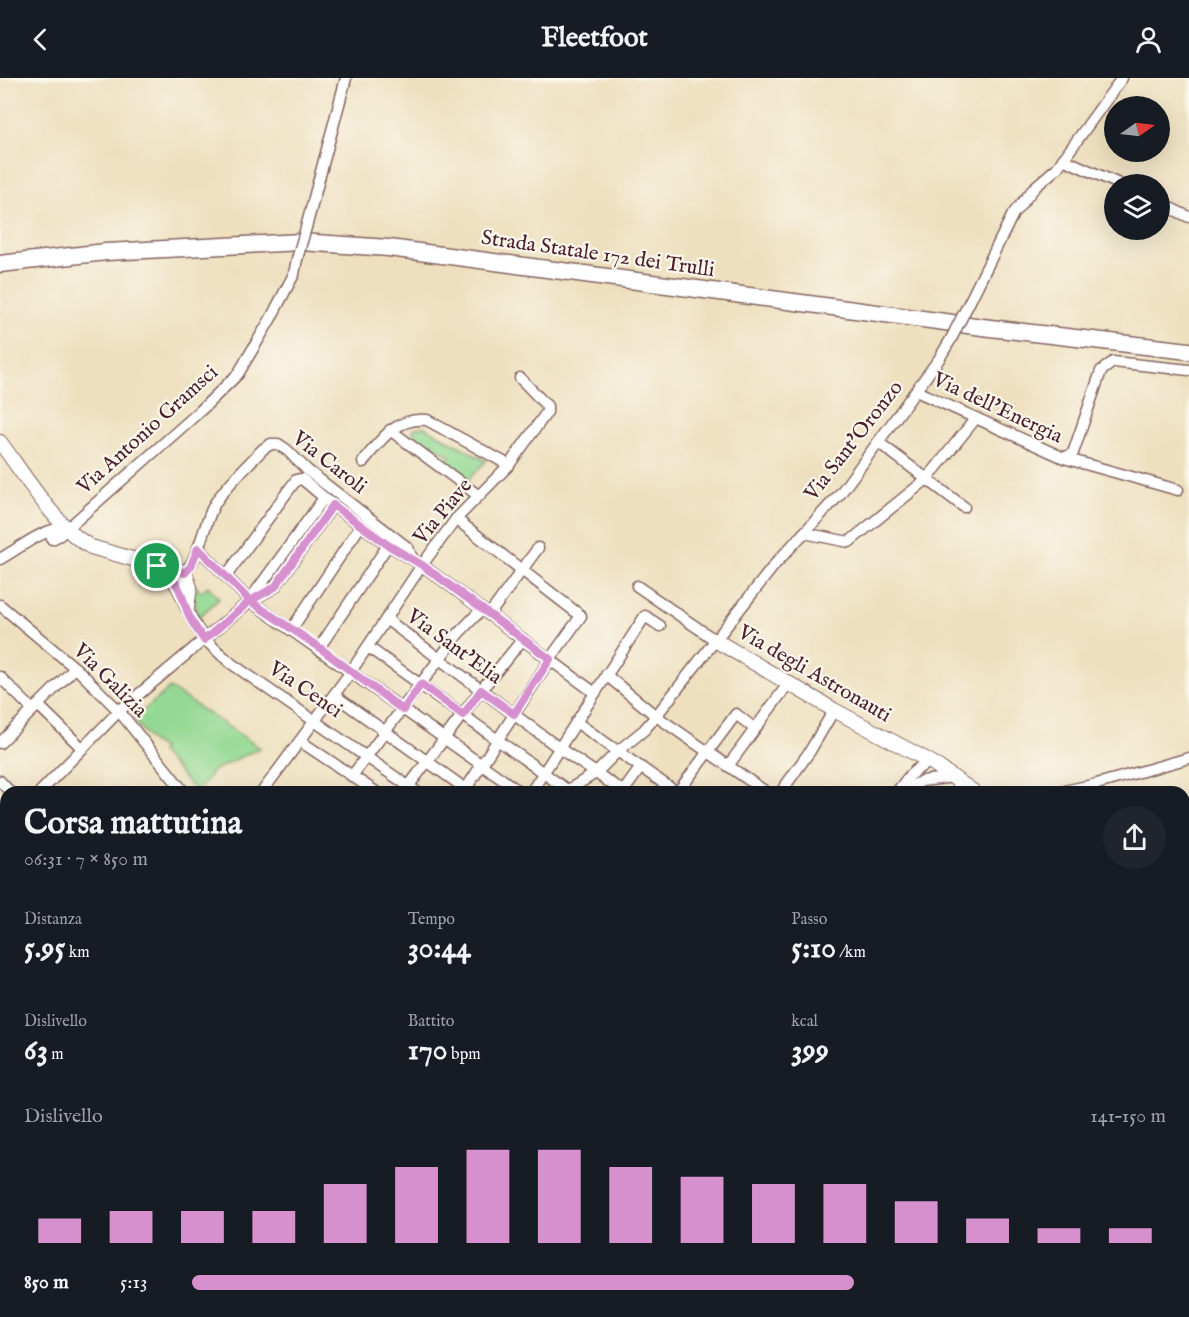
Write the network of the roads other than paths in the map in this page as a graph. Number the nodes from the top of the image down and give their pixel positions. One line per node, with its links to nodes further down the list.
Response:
1 (346, 78): 27 (street, Via Antonio Gramsci, bridge)
2 (1122, 78): 3 (street, Via Sant'Oronzo)
3 (1063, 159): 4 (street); 11 (street, Via Sant'Oronzo, bridge)
4 (1104, 177)
5 (1170, 208): 6 (street)
6 (1189, 217)
7 (0, 264): 8 (main road, Strada Statale 172 dei Trulli)
8 (1189, 351)
9 (1189, 370): 16 (street, Via dell'Energia)
10 (520, 378): 18 (street, Via Piave)
11 (916, 391): 12 (street, Via dell'Energia); 15 (street, Via Sant'Oronzo)
12 (976, 418): 16 (street, Via dell'Energia); 19 (street)
13 (390, 430): 17 (street); 18 (street); 21 (street)
14 (0, 442): 24 (street)
15 (878, 442): 19 (street); 28 (street, Via Sant'Oronzo)
16 (1064, 458): 20 (street, Via dell'Energia)
17 (363, 462)
18 (509, 465): 21 (street, Via Piave)
19 (927, 479): 23 (street); 28 (street)
20 (1178, 490)
21 (479, 496): 25 (street, Via Piave)
22 (329, 502): 26 (street); 40 (street); 42 (street)
23 (964, 507)
24 (51, 510): 27 (street); 29 (street)
25 (456, 519): 36 (street, Via Piave); 38 (street)
26 (361, 525): 31 (street); 48 (street)
27 (66, 528): 29 (street); 30 (street)
28 (804, 532): 51 (street, Via Sant'Oronzo)
29 (49, 535): 30 (street); 35 (street)
30 (81, 542): 37 (street)
31 (388, 545): 34 (street); 53 (street)
32 (198, 548): 34 (street, Via Caroli); 39 (street); 40 (street)
33 (538, 548): 38 (street)
34 (411, 558): 36 (street)
35 (0, 559)
36 (422, 565): 45 (street); 46 (street, Via Piave)
37 (157, 566): 39 (street); 44 (street, Via Cenci)
38 (522, 570): 45 (street); 55 (street)
39 (185, 573): 44 (street, Via Cenci)
40 (226, 576): 42 (street)
41 (637, 586): 51 (street, Via degli Astronauti)
42 (250, 601): 48 (street); 50 (street)
43 (1, 608): 56 (street, Via Galizia)
44 (187, 608): 50 (street, Via Cenci)
45 (485, 612): 49 (street); 54 (street)
46 (386, 619): 52 (street, Via Piave); 54 (street, Via Sant'Elia)
47 (660, 626): 58 (street)
48 (291, 630): 53 (street)
49 (523, 639): 55 (street); 62 (street)
50 (204, 640): 68 (street); 72 (street, Via Cenci)
51 (715, 640): 61 (street, Via degli Astronauti); 71 (street, Via Sant'Oronzo)
52 (368, 646): 57 (street, Via Piave); 60 (street)
53 (320, 648): 57 (street)
54 (439, 659): 60 (street); 62 (street, Via Sant'Elia)
55 (550, 659): 63 (street); 69 (street)
56 (75, 668): 65 (street); 68 (street, Via Galizia)
57 (350, 673): 64 (street, Via Piave); 66 (street)
58 (606, 675): 63 (street); 71 (street)
59 (0, 677): 65 (street)
60 (421, 684): 66 (street); 70 (street)
61 (788, 684): 67 (street, Via degli Astronauti); 74 (street)
62 (481, 690): 69 (street, Via Sant'Elia); 70 (street)
63 (595, 693): 73 (street)
64 (334, 695): 72 (street, Via Piave); 75 (street)
65 (36, 708): 79 (street); 80 (street)
66 (403, 710): 75 (street); 77 (street)
67 (834, 710): 83 (street, Via degli Astronauti); 115 (street)
68 (120, 711): 80 (street); 99 (street, Via Galizia)
69 (514, 714): 76 (street); 81 (street, Via Sant'Elia)
70 (463, 715): 76 (street); 77 (street)
71 (656, 716): 82 (street, Via Sant'Oronzo); 84 (street)
72 (315, 721): 78 (street, Via Piave); 85 (street, Via Cenci)
73 (576, 722): 81 (street); 82 (street)
74 (755, 729): 84 (street); 90 (street)
75 (385, 731): 85 (street); 87 (street)
76 (497, 739): 89 (street); 92 (street)
77 (445, 740): 87 (street); 89 (street)
78 (300, 741): 95 (street); 100 (street, Via Piave)
79 (0, 743)
80 (82, 748): 98 (street)
81 (559, 748): 92 (street); 93 (street, Via Sant'Elia)
82 (618, 751): 91 (street); 93 (street, Via Sant'Oronzo)
83 (910, 751): 88 (street, Via degli Astronauti); 94 (street)
84 (708, 752): 90 (street); 113 (street)
85 (366, 756): 95 (street); 102 (street, Via Cenci)
86 (1189, 758): 119 (street)
87 (428, 762): 103 (street); 104 (street)
88 (931, 762): 94 (street); 96 (street, Via degli Astronauti); 97 (street)
89 (481, 765): 105 (street); 106 (street)
90 (728, 766): 114 (street)
91 (641, 767): 111 (street); 112 (street)
92 (543, 772): 107 (street); 108 (street)
93 (596, 773): 109 (street, Via Sant'Oronzo); 110 (street, Via Sant'Elia)
94 (910, 773): 116 (street)
95 (352, 776): 101 (street)
96 (954, 777): 97 (street); 118 (street, Via degli Astronauti)
97 (922, 781): 117 (street)
98 (46, 786)
99 (179, 786)
100 (266, 786)
101 (367, 786)
102 (405, 786)
103 (413, 786)
104 (460, 786)
105 (470, 786)
106 (511, 786)
107 (535, 786)
108 (562, 786)
109 (576, 786)
110 (614, 786)
111 (627, 786)
112 (668, 786)
113 (682, 786)
114 (757, 786)
115 (785, 786)
116 (902, 786)
117 (911, 786)
118 (966, 786)
119 (1088, 786)

